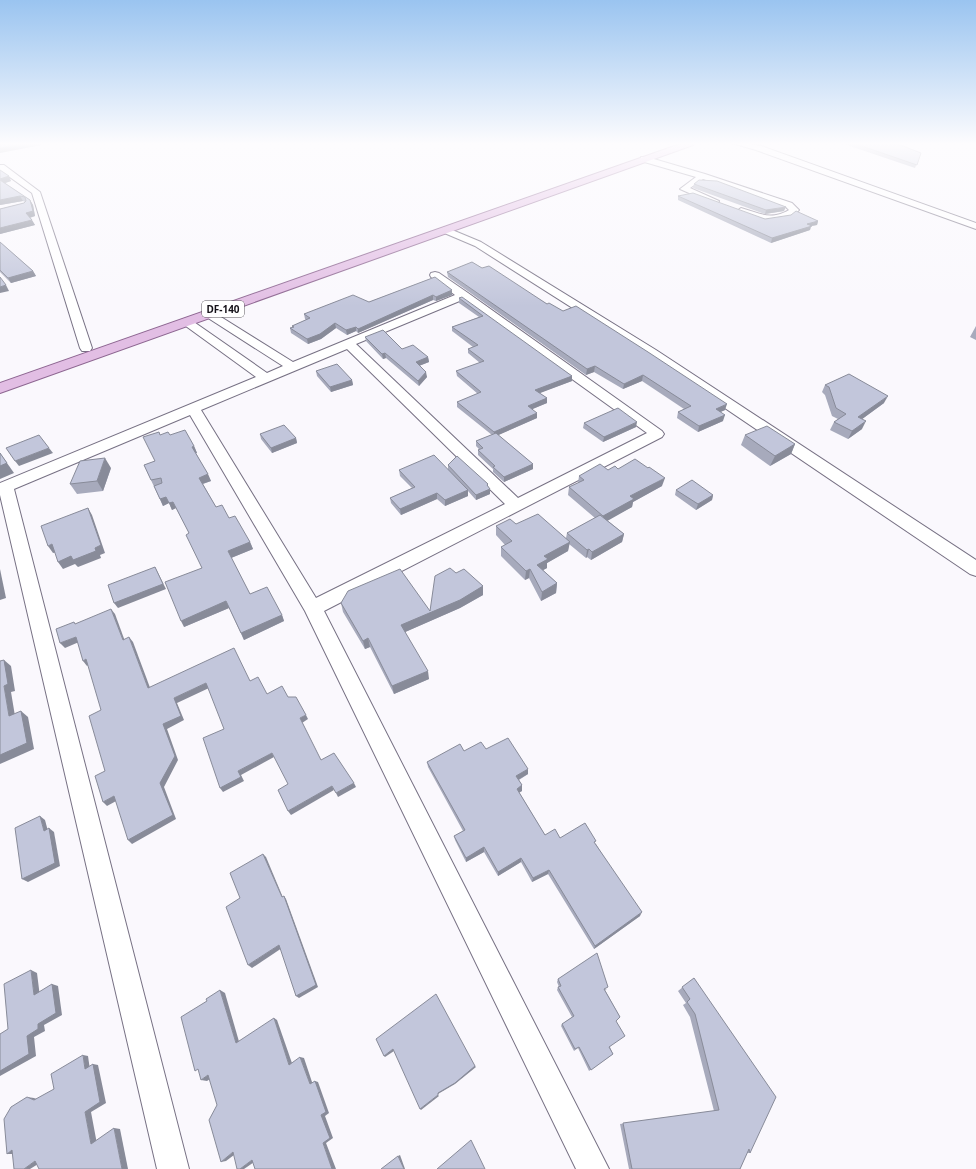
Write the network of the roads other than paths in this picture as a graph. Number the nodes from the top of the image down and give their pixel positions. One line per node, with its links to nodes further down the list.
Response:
1 (38, 198): 17 (street)
2 (520, 198): 17 (main road, DF-140)
3 (536, 198): 10 (main road, DF-140)
4 (706, 198): 7 (street)
5 (767, 198): 8 (street)
6 (896, 198): 9 (street)
7 (720, 203)
8 (735, 208)
9 (976, 226)
10 (445, 230): 13 (main road, DF-140); 26 (street)
11 (435, 275): 12 (street)
12 (464, 295): 16 (street); 25 (street)
13 (209, 314): 14 (main road, DF-140); 15 (street)
14 (187, 322): 18 (street); 22 (main road, DF-140)
15 (248, 339): 18 (street); 19 (street)
16 (349, 344): 19 (street); 25 (street)
17 (86, 348): 20 (main road, DF-140)
18 (225, 349): 21 (street)
19 (293, 367): 21 (street)
20 (0, 376)
21 (266, 378): 23 (street)
22 (0, 388)
23 (193, 409): 24 (street); 27 (street)
24 (3, 488): 28 (street)
25 (516, 505): 27 (street)
26 (976, 569)
27 (313, 608): 29 (street)
28 (173, 1169)
29 (593, 1169)

